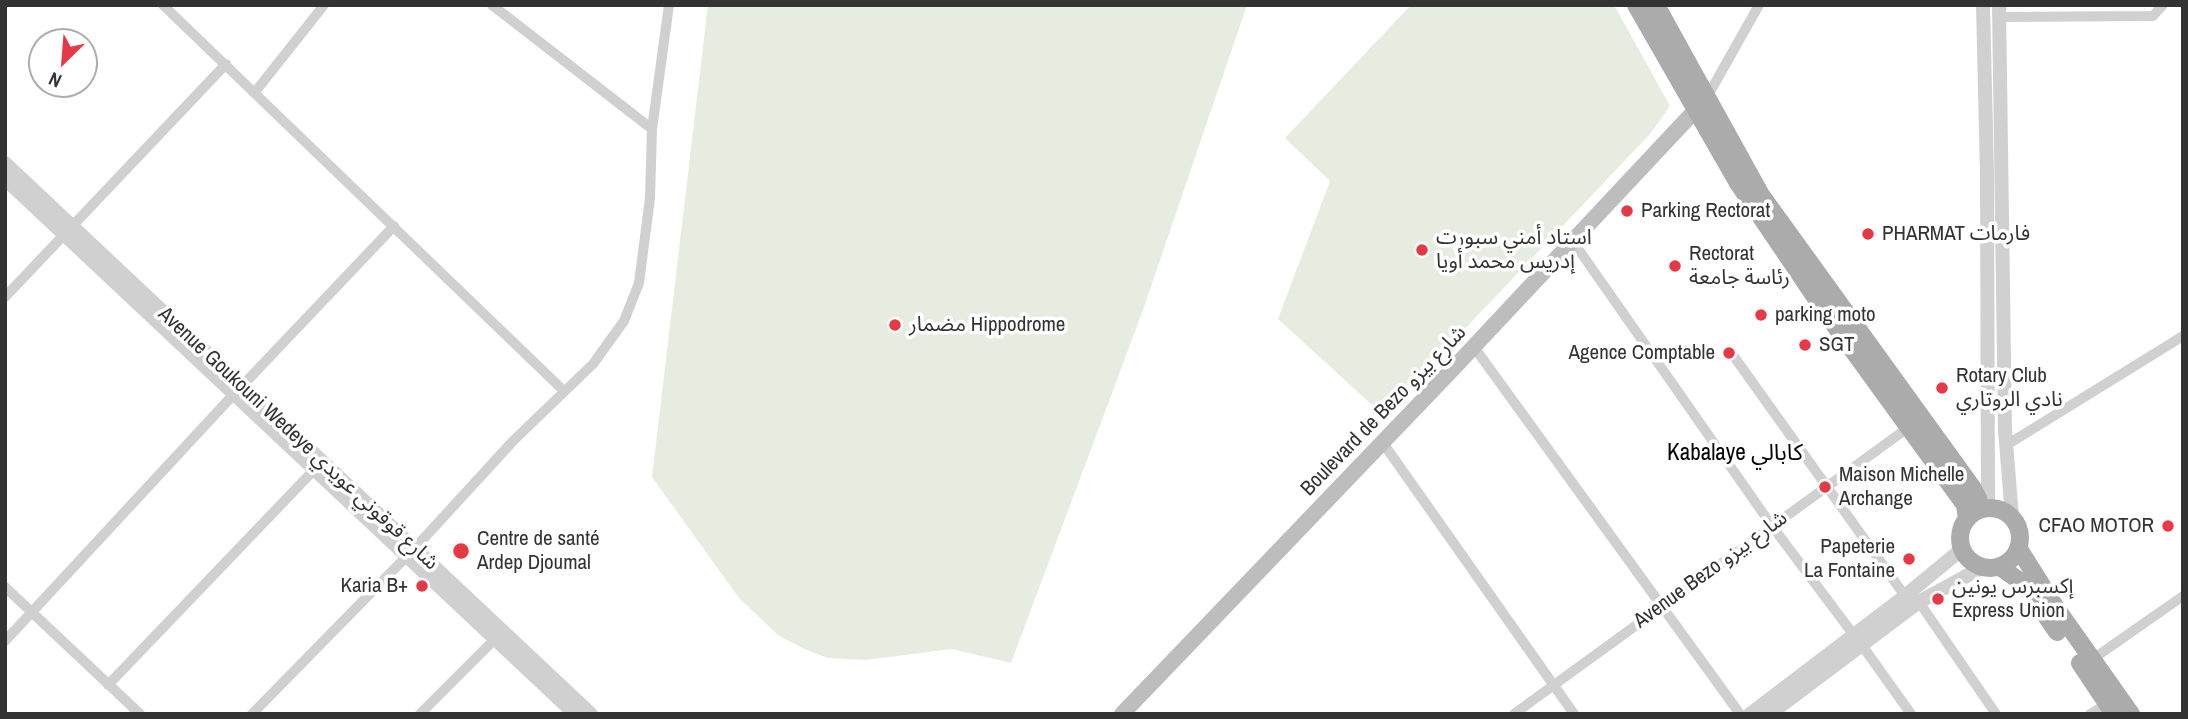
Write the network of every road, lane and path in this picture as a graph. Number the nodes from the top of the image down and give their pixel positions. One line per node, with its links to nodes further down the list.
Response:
1 (163, 5): 11 (street)
2 (324, 5): 12 (street)
3 (492, 5): 14 (street)
4 (669, 5): 14 (street)
5 (1636, 5): 13 (main road)
6 (1656, 5): 13 (main road)
7 (1759, 5): 13 (street)
8 (1983, 5): 31 (street)
9 (2162, 5): 10 (street)
10 (1997, 9): 28 (street)
11 (226, 64): 12 (street); 18 (street)
12 (255, 92): 17 (street)
13 (1701, 105): 19 (main road, Boulevard de Bezo شارع بيزو); 26 (main road); 31 (main road)
14 (652, 129): 25 (street)
15 (5, 163): 18 (street, Avenue Goukouni Wedeye شارع قوقوني عويدي)
16 (5, 179): 18 (street, Avenue Goukouni Wedeye شارع قوقوني عويدي)
17 (394, 226): 24 (street); 25 (street)
18 (68, 230): 20 (street); 24 (street, Avenue Goukouni Wedeye شارع قوقوني عويدي)
19 (1572, 240): 22 (main road, Boulevard de Bezo شارع بيزو); 33 (street)
20 (5, 297)
21 (2183, 336): 28 (street)
22 (1474, 347): 27 (main road, Boulevard de Bezo شارع بيزو); 42 (street)
23 (1735, 358): 30 (street)
24 (238, 390): 29 (street, Avenue Goukouni Wedeye شارع قوقوني عويدي); 36 (street, Avenue Goukouni Wedeye شارع قوقوني عويدي); 43 (street)
25 (564, 390): 36 (street)
26 (1909, 427): 30 (street, Avenue Bezo شارع بيزو); 31 (main road)
27 (1382, 443): 49 (street); 56 (main road, Boulevard de Bezo شارع بيزو)
28 (2005, 446): 32 (street)
29 (314, 470): 36 (street, Avenue Goukouni Wedeye شارع قوقوني عويدي); 48 (street)
30 (1825, 487): 33 (street, Avenue Bezo شارع بيزو); 39 (street)
31 (1978, 512): 32 (main road); 34 (main road)
32 (2012, 517): 35 (main road)
33 (1772, 526): 42 (street, Avenue Bezo شارع بيزو); 45 (street)
34 (1962, 549): 37 (main road); 39 (street)
35 (2019, 549): 37 (main road); 47 (main road)
36 (411, 552): 44 (street, Avenue Goukouni Wedeye شارع قوقوني عويدي); 52 (street); 55 (street, Avenue Goukouni Wedeye شارع قوقوني عويدي)
37 (1992, 567): 41 (street); 47 (main road)
38 (5, 587): 43 (street)
39 (1905, 596): 45 (street)
40 (2183, 596): 47 (street)
41 (1919, 602): 45 (street); 63 (street)
42 (1662, 607): 49 (street, Avenue Bezo شارع بيزو); 59 (street)
43 (33, 612): 46 (street); 48 (street)
44 (495, 639): 53 (street); 54 (street, Avenue Goukouni Wedeye شارع قوقوني عويدي)
45 (1857, 639): 60 (street); 61 (street); 62 (street)
46 (5, 641)
47 (2087, 663): 50 (main road)
48 (108, 685): 51 (street)
49 (1554, 685): 57 (street, Avenue Bezo شارع بيزو); 58 (street)
50 (2113, 705): 64 (street); 65 (main road)
51 (140, 714)
52 (252, 714)
53 (420, 714)
54 (575, 714)
55 (591, 714)
56 (1122, 714)
57 (1514, 714)
58 (1574, 714)
59 (1740, 714)
60 (1750, 714)
61 (1770, 714)
62 (1911, 714)
63 (1996, 714)
64 (2090, 714)
65 (2131, 714)

